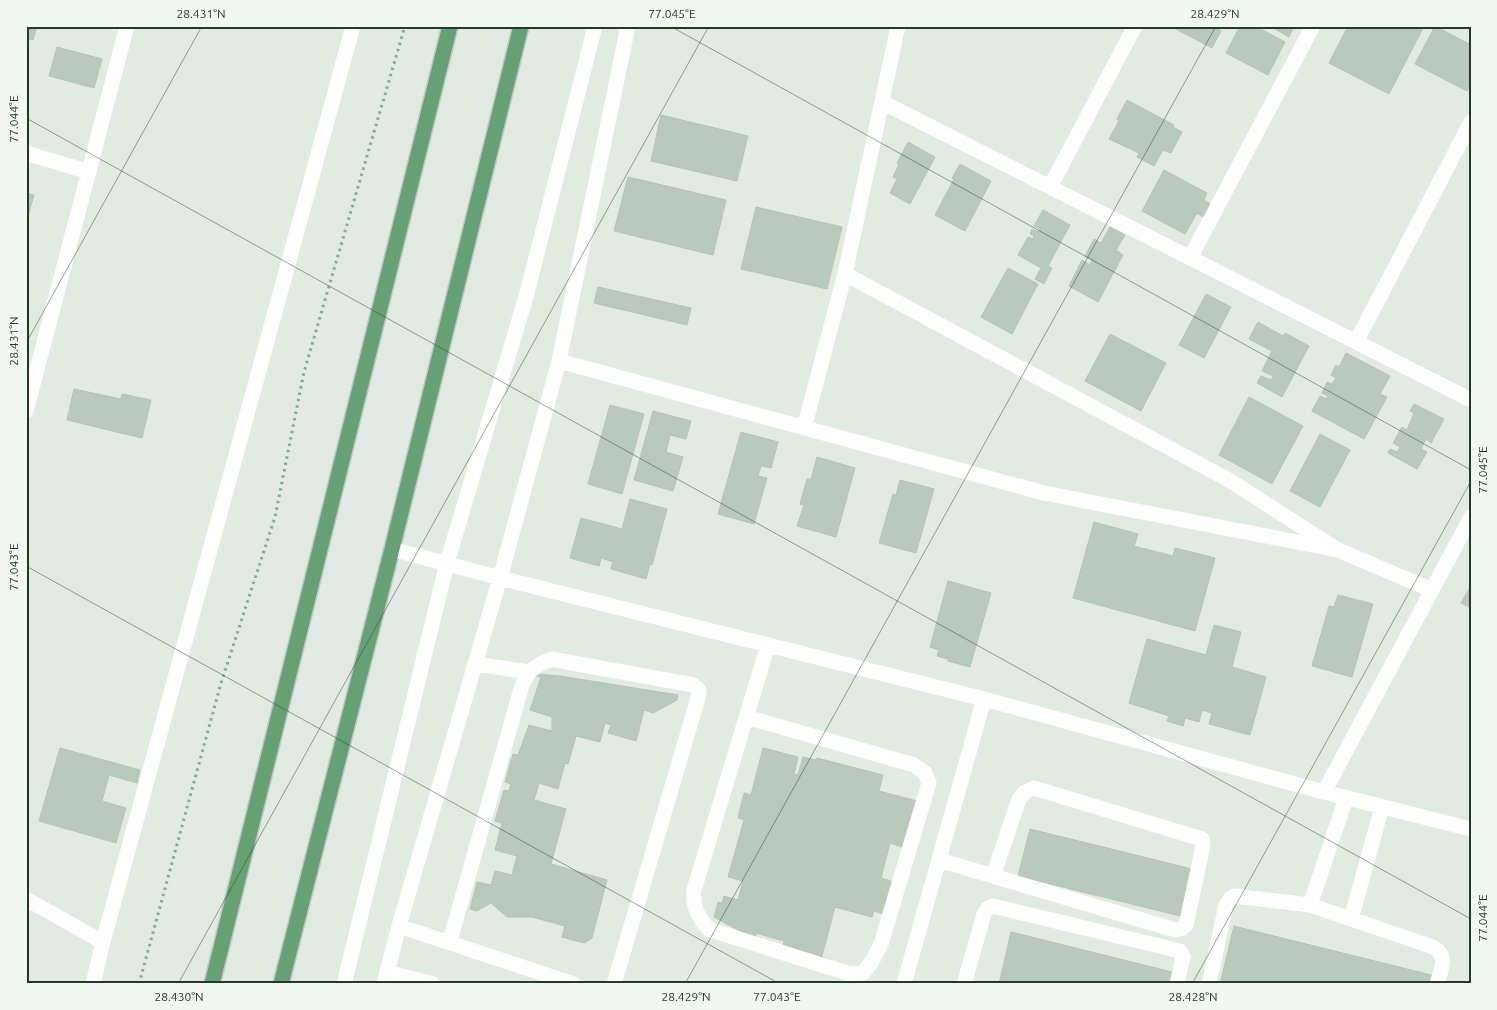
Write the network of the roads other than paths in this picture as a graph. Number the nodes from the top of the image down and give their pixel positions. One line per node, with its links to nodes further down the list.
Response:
1 (127, 26): 13 (street)
2 (353, 26): 43 (street)
3 (450, 26): 48 (main road)
4 (520, 26): 23 (main road)
5 (596, 26): 25 (street)
6 (628, 26): 18 (street)
7 (898, 26): 10 (street)
8 (1135, 26): 14 (street)
9 (1313, 26): 15 (street)
10 (882, 102): 14 (street); 16 (street)
11 (1471, 122): 17 (street)
12 (26, 153): 13 (street)
13 (88, 172): 20 (street)
14 (1050, 187): 15 (street)
15 (1190, 258): 17 (street)
16 (845, 274): 21 (street); 24 (street)
17 (1356, 342): 19 (street)
18 (559, 361): 21 (street); 26 (street)
19 (1471, 400)
20 (26, 411)
21 (804, 428): 24 (street)
22 (1471, 517): 27 (street)
23 (392, 549): 25 (street); 49 (main road)
24 (1338, 550): 27 (street)
25 (447, 563): 26 (street); 50 (street)
26 (500, 578): 28 (street); 29 (street)
27 (1432, 590): 33 (street)
28 (768, 645): 31 (street); 32 (street)
29 (475, 664): 30 (street); 42 (street)
30 (529, 672): 44 (street); 53 (street)
31 (984, 699): 33 (street); 37 (street)
32 (746, 717): 32 (street)
33 (1324, 792): 34 (street)
34 (1346, 798): 35 (street); 40 (street)
35 (1382, 806): 36 (street); 41 (street)
36 (1471, 829)
37 (939, 860): 38 (street); 46 (street)
38 (993, 876): 38 (street)
39 (26, 898): 43 (street)
40 (1310, 905): 41 (street); 56 (street)
41 (1351, 919): 57 (street)
42 (399, 926): 44 (street); 45 (street)
43 (103, 942): 47 (street)
44 (450, 942): 52 (street)
45 (385, 978): 51 (street)
46 (905, 983)
47 (94, 984)
48 (212, 984)
49 (281, 984)
50 (344, 984)
51 (433, 984)
52 (574, 984)
53 (614, 984)
54 (964, 984): 55 (street)
55 (1177, 984)
56 (1208, 984)
57 (1437, 984)

